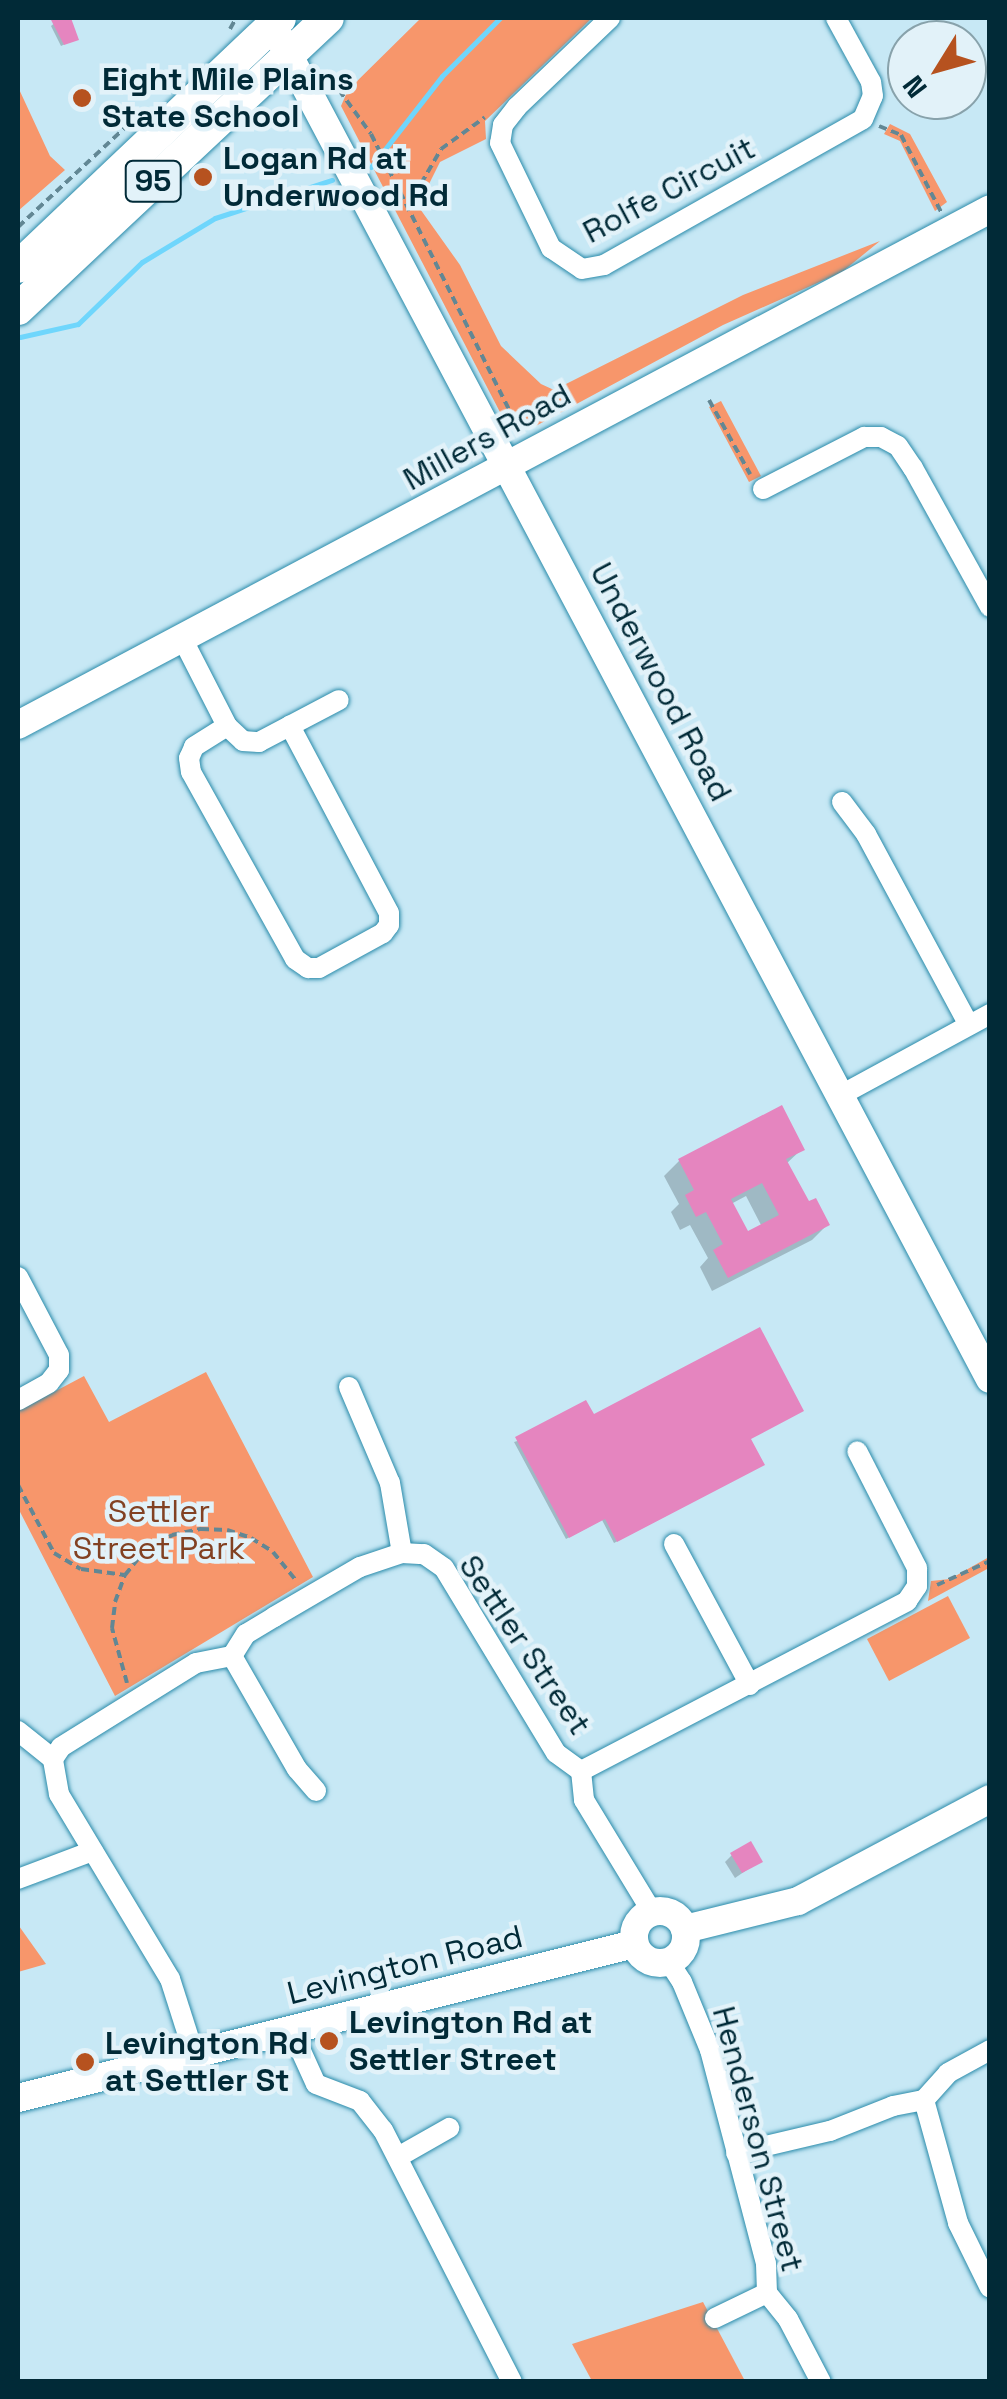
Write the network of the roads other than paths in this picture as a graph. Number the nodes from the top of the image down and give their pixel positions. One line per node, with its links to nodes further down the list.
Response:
1 (328, 18): 5 (main road, 95)
2 (610, 18): 3 (street, Rolfe Circuit)
3 (836, 18)
4 (274, 20): 5 (street, Underwood Road); 7 (main road, 95)
5 (290, 54): 8 (main road, 95); 9 (street, Underwood Road)
6 (990, 209): 9 (street, Millers Road)
7 (18, 267)
8 (18, 308)
9 (507, 466): 12 (street, Millers Road); 20 (street, Underwood Road)
10 (763, 489): 11 (street)
11 (990, 607)
12 (180, 636): 14 (street, Millers Road); 15 (street)
13 (339, 700): 16 (street)
14 (18, 725)
15 (227, 726): 16 (street); 16 (street)
16 (290, 726)
17 (842, 802): 19 (street)
18 (990, 1014): 19 (street)
19 (969, 1025): 20 (street)
20 (841, 1095): 22 (street, Underwood Road)
21 (18, 1277): 24 (street)
22 (990, 1379)
23 (349, 1386): 27 (street)
24 (18, 1400)
25 (857, 1451): 29 (street)
26 (674, 1544): 29 (street)
27 (402, 1553): 28 (street); 32 (street, Settler Street)
28 (232, 1656): 31 (street); 33 (street)
29 (750, 1685): 32 (street)
30 (18, 1731): 31 (street)
31 (53, 1758): 35 (street)
32 (581, 1771): 37 (street, Settler Street)
33 (316, 1791)
34 (990, 1799): 38 (street)
35 (93, 1851): 36 (street); 43 (street)
36 (18, 1878)
37 (652, 1912): 38 (street); 39 (street)
38 (685, 1929): 40 (street)
39 (634, 1944): 40 (street); 41 (street, Levington Road)
40 (669, 1962): 47 (street, Henderson Street)
41 (291, 2030): 43 (street, Levington Road); 48 (street)
42 (990, 2050): 45 (street)
43 (194, 2054): 44 (street, Levington Road)
44 (18, 2098)
45 (924, 2100): 47 (street); 49 (street)
46 (449, 2128): 48 (street)
47 (736, 2152): 50 (street, Henderson Street)
48 (398, 2156): 52 (street)
49 (990, 2288)
50 (767, 2294): 51 (street); 53 (street, Henderson Street)
51 (715, 2318)
52 (512, 2382)
53 (821, 2382)

